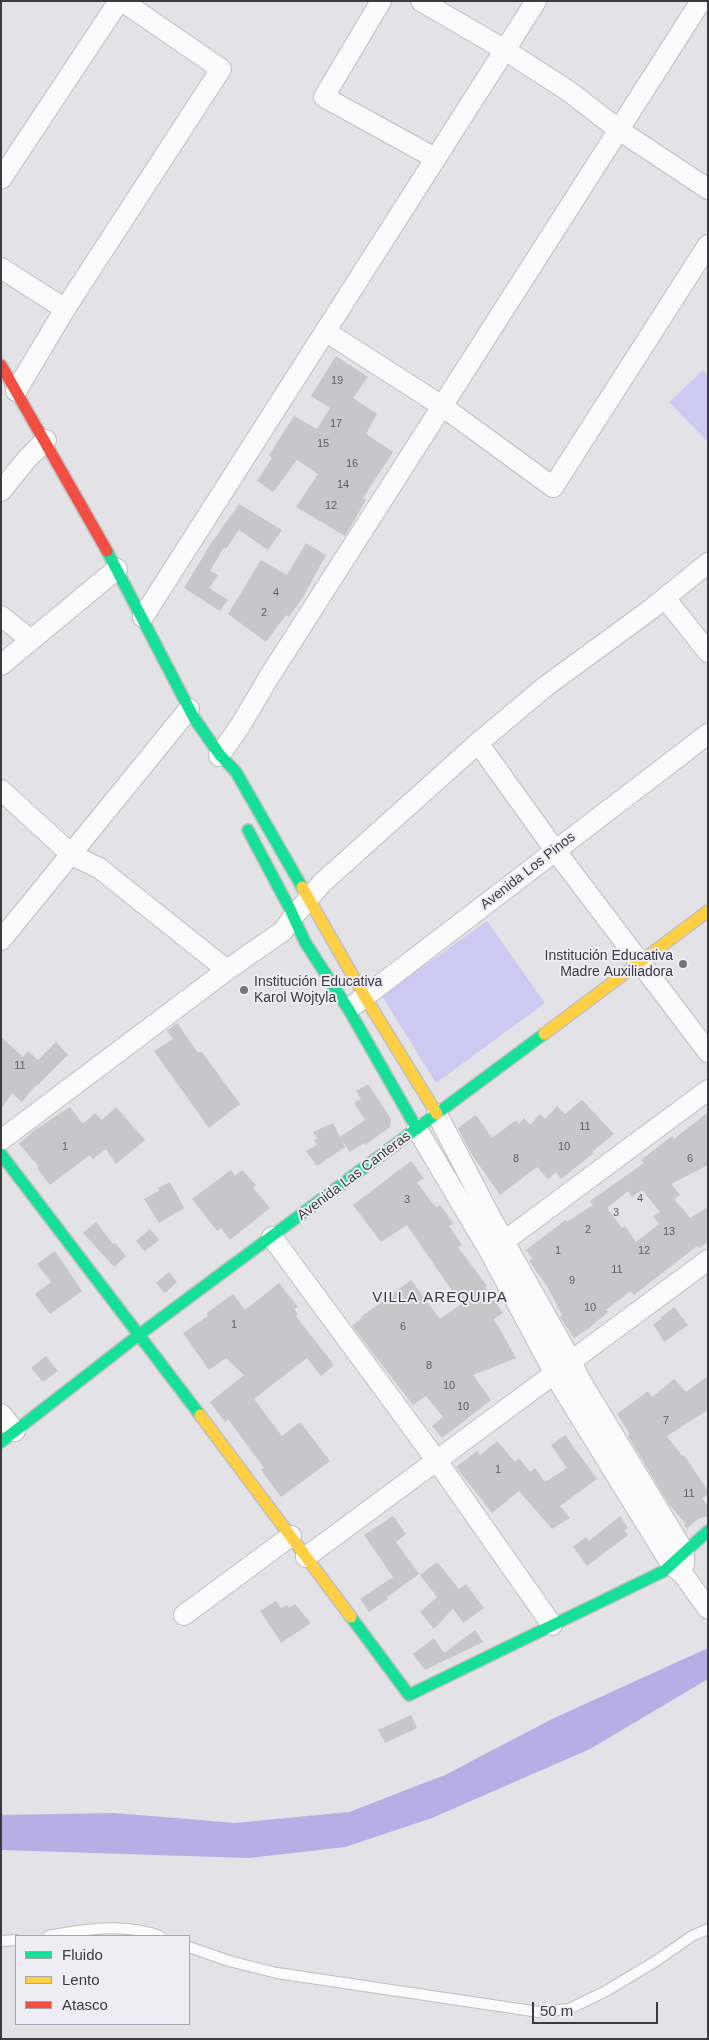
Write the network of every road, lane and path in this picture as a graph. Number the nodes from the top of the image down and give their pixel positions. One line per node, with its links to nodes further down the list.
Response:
1 (121, 1): 9 (street); 13 (street)
2 (381, 1): 8 (street)
3 (421, 1): 6 (street)
4 (536, 1): 6 (street)
5 (701, 1): 7 (street)
6 (505, 50): 7 (street); 8 (street)
7 (619, 130): 10 (street); 17 (street)
8 (435, 158): 14 (street)
9 (1, 179)
10 (708, 189)
11 (708, 245): 17 (street)
12 (1, 268): 13 (street)
13 (65, 309): 16 (street)
14 (325, 331): 17 (street); 24 (street)
15 (1, 365): 16 (street)
16 (16, 391): 18 (street)
17 (442, 406): 31 (street)
18 (46, 440): 19 (street); 21 (street)
19 (1, 491)
20 (708, 563): 22 (street)
21 (117, 569): 24 (street); 25 (street)
22 (665, 598): 26 (street); 30 (street)
23 (1, 616): 25 (street)
24 (143, 617): 28 (street)
25 (31, 640): 27 (street)
26 (708, 652)
27 (1, 665)
28 (189, 709): 31 (street); 35 (street)
29 (708, 734): 34 (street, Avenida Los Pinos)
30 (478, 742): 34 (street); 36 (street)
31 (220, 764): 36 (street)
32 (1, 790): 35 (street)
33 (244, 823): 38 (street)
34 (555, 850): 40 (street); 42 (street, Avenida Los Pinos)
35 (72, 855): 39 (street); 41 (street)
36 (308, 900): 38 (street); 42 (street)
37 (708, 911): 40 (street, Avenida Las Canteras)
38 (293, 917): 41 (street); 43 (street)
39 (1, 940)
40 (641, 962): 44 (street); 46 (street, Avenida Las Canteras)
41 (227, 970): 48 (street)
42 (365, 997): 43 (street, Avenida Los Pinos); 46 (street)
43 (349, 1010): 47 (street)
44 (708, 1052)
45 (708, 1090): 51 (street)
46 (437, 1114): 47 (street, Avenida Las Canteras); 51 (street)
47 (417, 1129): 50 (street, Avenida Las Canteras); 51 (street)
48 (1, 1140)
49 (1, 1154): 53 (street)
50 (272, 1237): 53 (street, Avenida Las Canteras); 57 (street)
51 (497, 1247): 54 (street)
52 (707, 1262): 54 (street)
53 (140, 1334): 56 (street, Avenida Las Canteras); 59 (street)
54 (563, 1366): 57 (street); 61 (street)
55 (1, 1414): 56 (street)
56 (8, 1436)
57 (437, 1461): 60 (street); 64 (street)
58 (708, 1531): 61 (street)
59 (291, 1536): 60 (street); 63 (street)
60 (306, 1557): 64 (street)
61 (679, 1563): 62 (street); 64 (street)
62 (708, 1609)
63 (184, 1615)
64 (552, 1625)
65 (708, 1929): 70 (lane)
66 (54, 1935): 67 (lane)
67 (154, 1935)
68 (1, 1940): 69 (lane)
69 (15, 1940)
70 (190, 1947)

